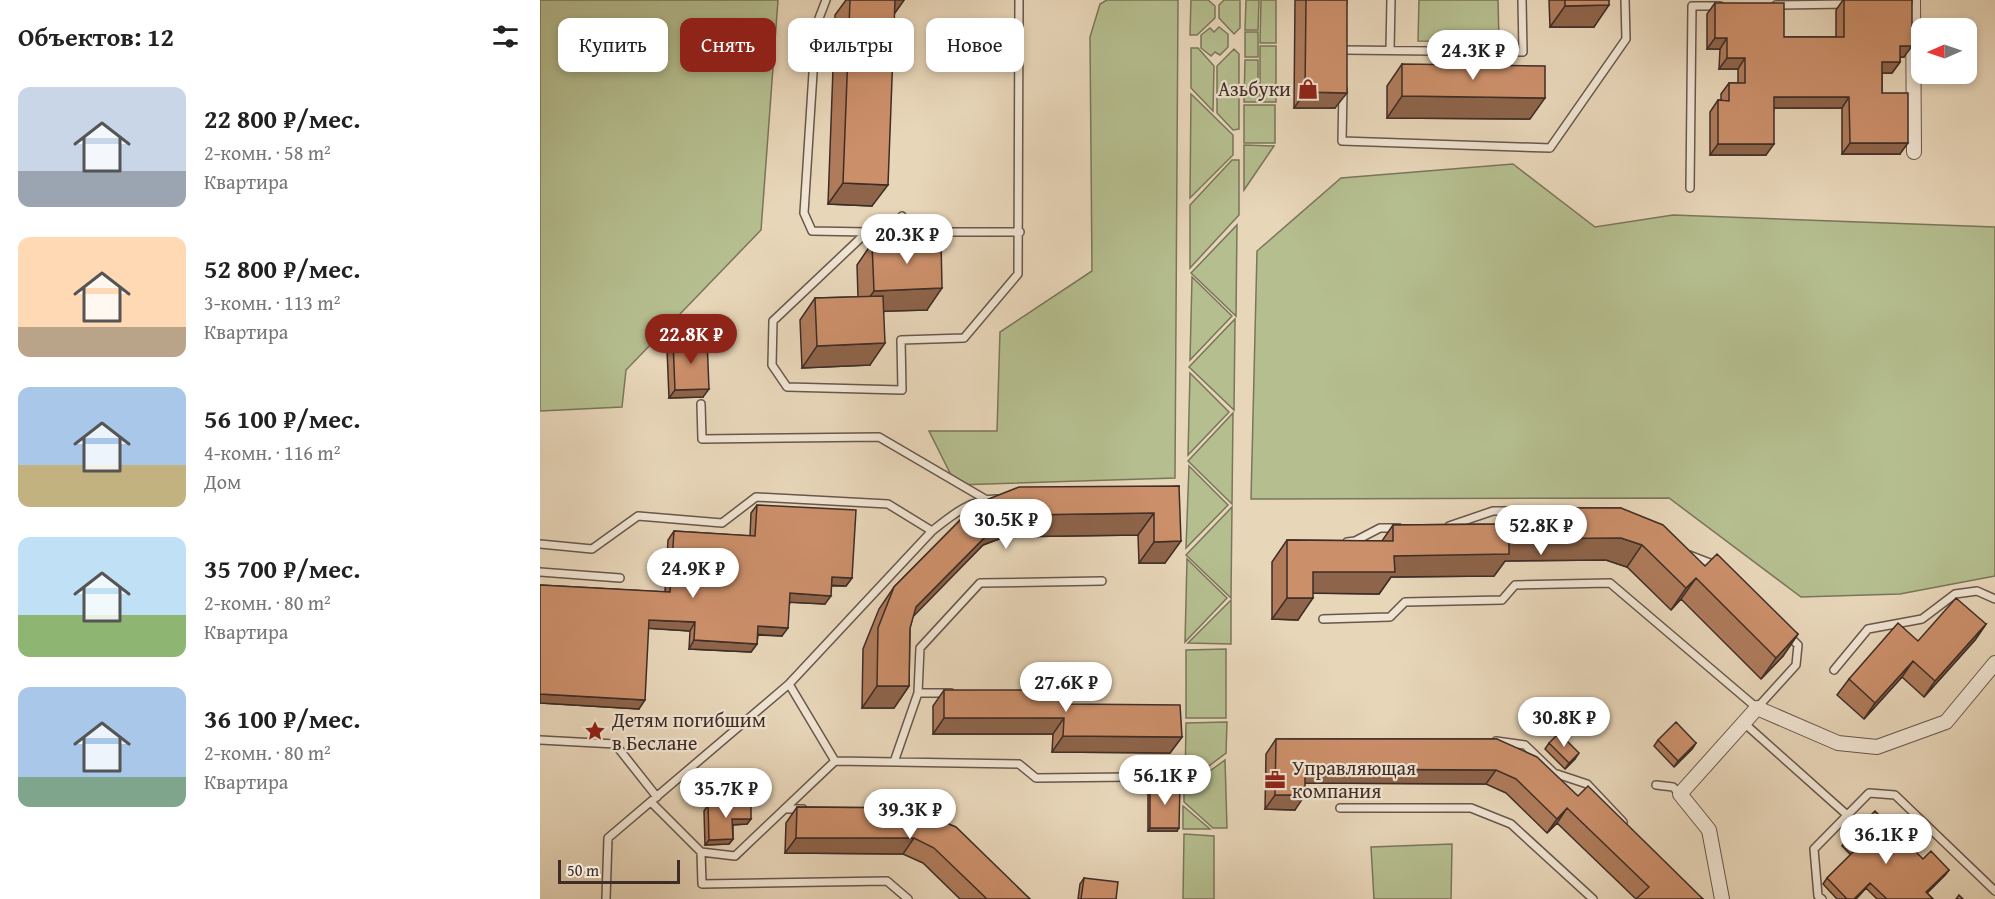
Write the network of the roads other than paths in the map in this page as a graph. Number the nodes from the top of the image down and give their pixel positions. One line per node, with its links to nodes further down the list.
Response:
1 (826, 0): 18 (lane)
2 (1019, 0): 20 (lane)
3 (1390, 0): 12 (lane)
4 (1522, 0): 12 (lane)
5 (1625, 0): 14 (lane)
6 (1909, 3): 15 (street)
7 (1855, 4): 8 (lane)
8 (1762, 5)
9 (1727, 6): 16 (lane)
10 (1344, 40): 11 (lane)
11 (1344, 50): 12 (lane); 13 (lane)
12 (1390, 50)
13 (1344, 61)
14 (1343, 84)
15 (1914, 152)
16 (1690, 188)
17 (902, 216): 19 (lane)
18 (867, 232): 19 (lane); 20 (lane)
19 (896, 232): 20 (lane)
20 (1020, 232)
21 (701, 404): 23 (lane)
22 (1008, 498): 23 (lane)
23 (985, 499): 27 (lane)
24 (1517, 511): 26 (lane)
25 (1413, 528): 28 (lane)
26 (1445, 528)
27 (932, 531): 29 (lane); 40 (lane)
28 (1334, 542)
29 (540, 544)
30 (1680, 549): 31 (lane)
31 (1719, 566)
32 (540, 572): 33 (lane)
33 (620, 578)
34 (1102, 581): 41 (lane)
35 (1995, 599): 39 (lane)
36 (1323, 619): 43 (lane)
37 (1782, 629): 43 (lane)
38 (1995, 663): 43 (street)
39 (1834, 670)
40 (789, 684): 47 (lane); 52 (lane)
41 (918, 693): 42 (lane); 48 (lane)
42 (962, 693)
43 (1757, 708): 44 (street)
44 (1744, 723): 51 (street); 56 (lane)
45 (540, 740): 52 (lane)
46 (1489, 741): 57 (lane)
47 (835, 761): 48 (lane); 54 (lane)
48 (894, 762): 49 (lane)
49 (1132, 777)
50 (1656, 785): 51 (lane)
51 (1680, 794): 63 (street)
52 (654, 799): 58 (lane); 60 (lane)
53 (1340, 808): 62 (lane)
54 (785, 809): 55 (lane); 58 (lane)
55 (807, 809)
56 (1846, 814): 59 (lane); 64 (lane)
57 (1627, 825)
58 (701, 852): 61 (lane)
59 (1995, 891)
60 (606, 899)
61 (908, 899)
62 (1593, 899)
63 (1722, 899)
64 (1822, 899)

